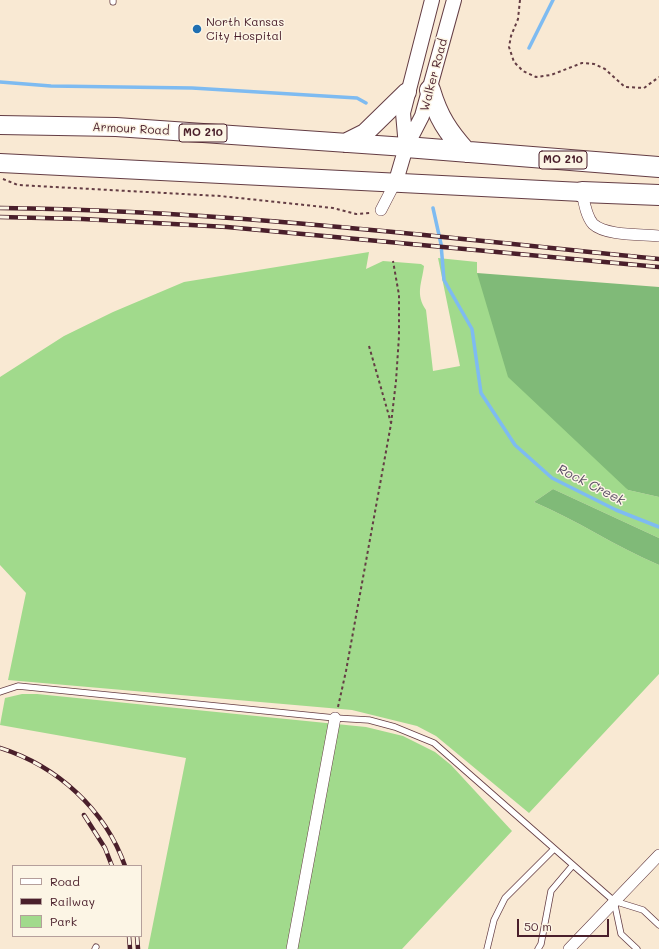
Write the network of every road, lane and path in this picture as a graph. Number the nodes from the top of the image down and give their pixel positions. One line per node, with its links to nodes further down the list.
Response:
1 (432, 0): 6 (street, Walker Road)
2 (454, 0): 5 (street, Walker Road)
3 (520, 0): 4 (path)
4 (659, 77)
5 (430, 90): 9 (street, Walker Road); 10 (highway)
6 (407, 92): 8 (highway); 9 (street, Walker Road)
7 (0, 124): 8 (highway, Armour Road / MO 210)
8 (345, 143): 9 (highway, Armour Road / MO 210)
9 (406, 147): 10 (highway, MO 210); 14 (street, Walker Road)
10 (466, 152): 12 (highway, MO 210)
11 (0, 163): 14 (highway)
12 (659, 167)
13 (0, 178): 17 (path)
14 (396, 181): 15 (highway); 17 (street)
15 (582, 192): 16 (highway); 18 (street)
16 (659, 195)
17 (381, 210)
18 (659, 236)
19 (392, 261): 21 (path)
20 (369, 346): 21 (path)
21 (391, 424): 23 (path)
22 (0, 692): 23 (lane)
23 (335, 718): 24 (lane); 29 (street)
24 (554, 849): 26 (lane); 30 (lane)
25 (659, 855): 27 (street)
26 (573, 865): 27 (lane); 31 (lane)
27 (614, 901): 28 (lane); 32 (street); 33 (lane)
28 (659, 925)
29 (292, 949)
30 (487, 949)
31 (538, 949)
32 (569, 949)
33 (637, 949)

